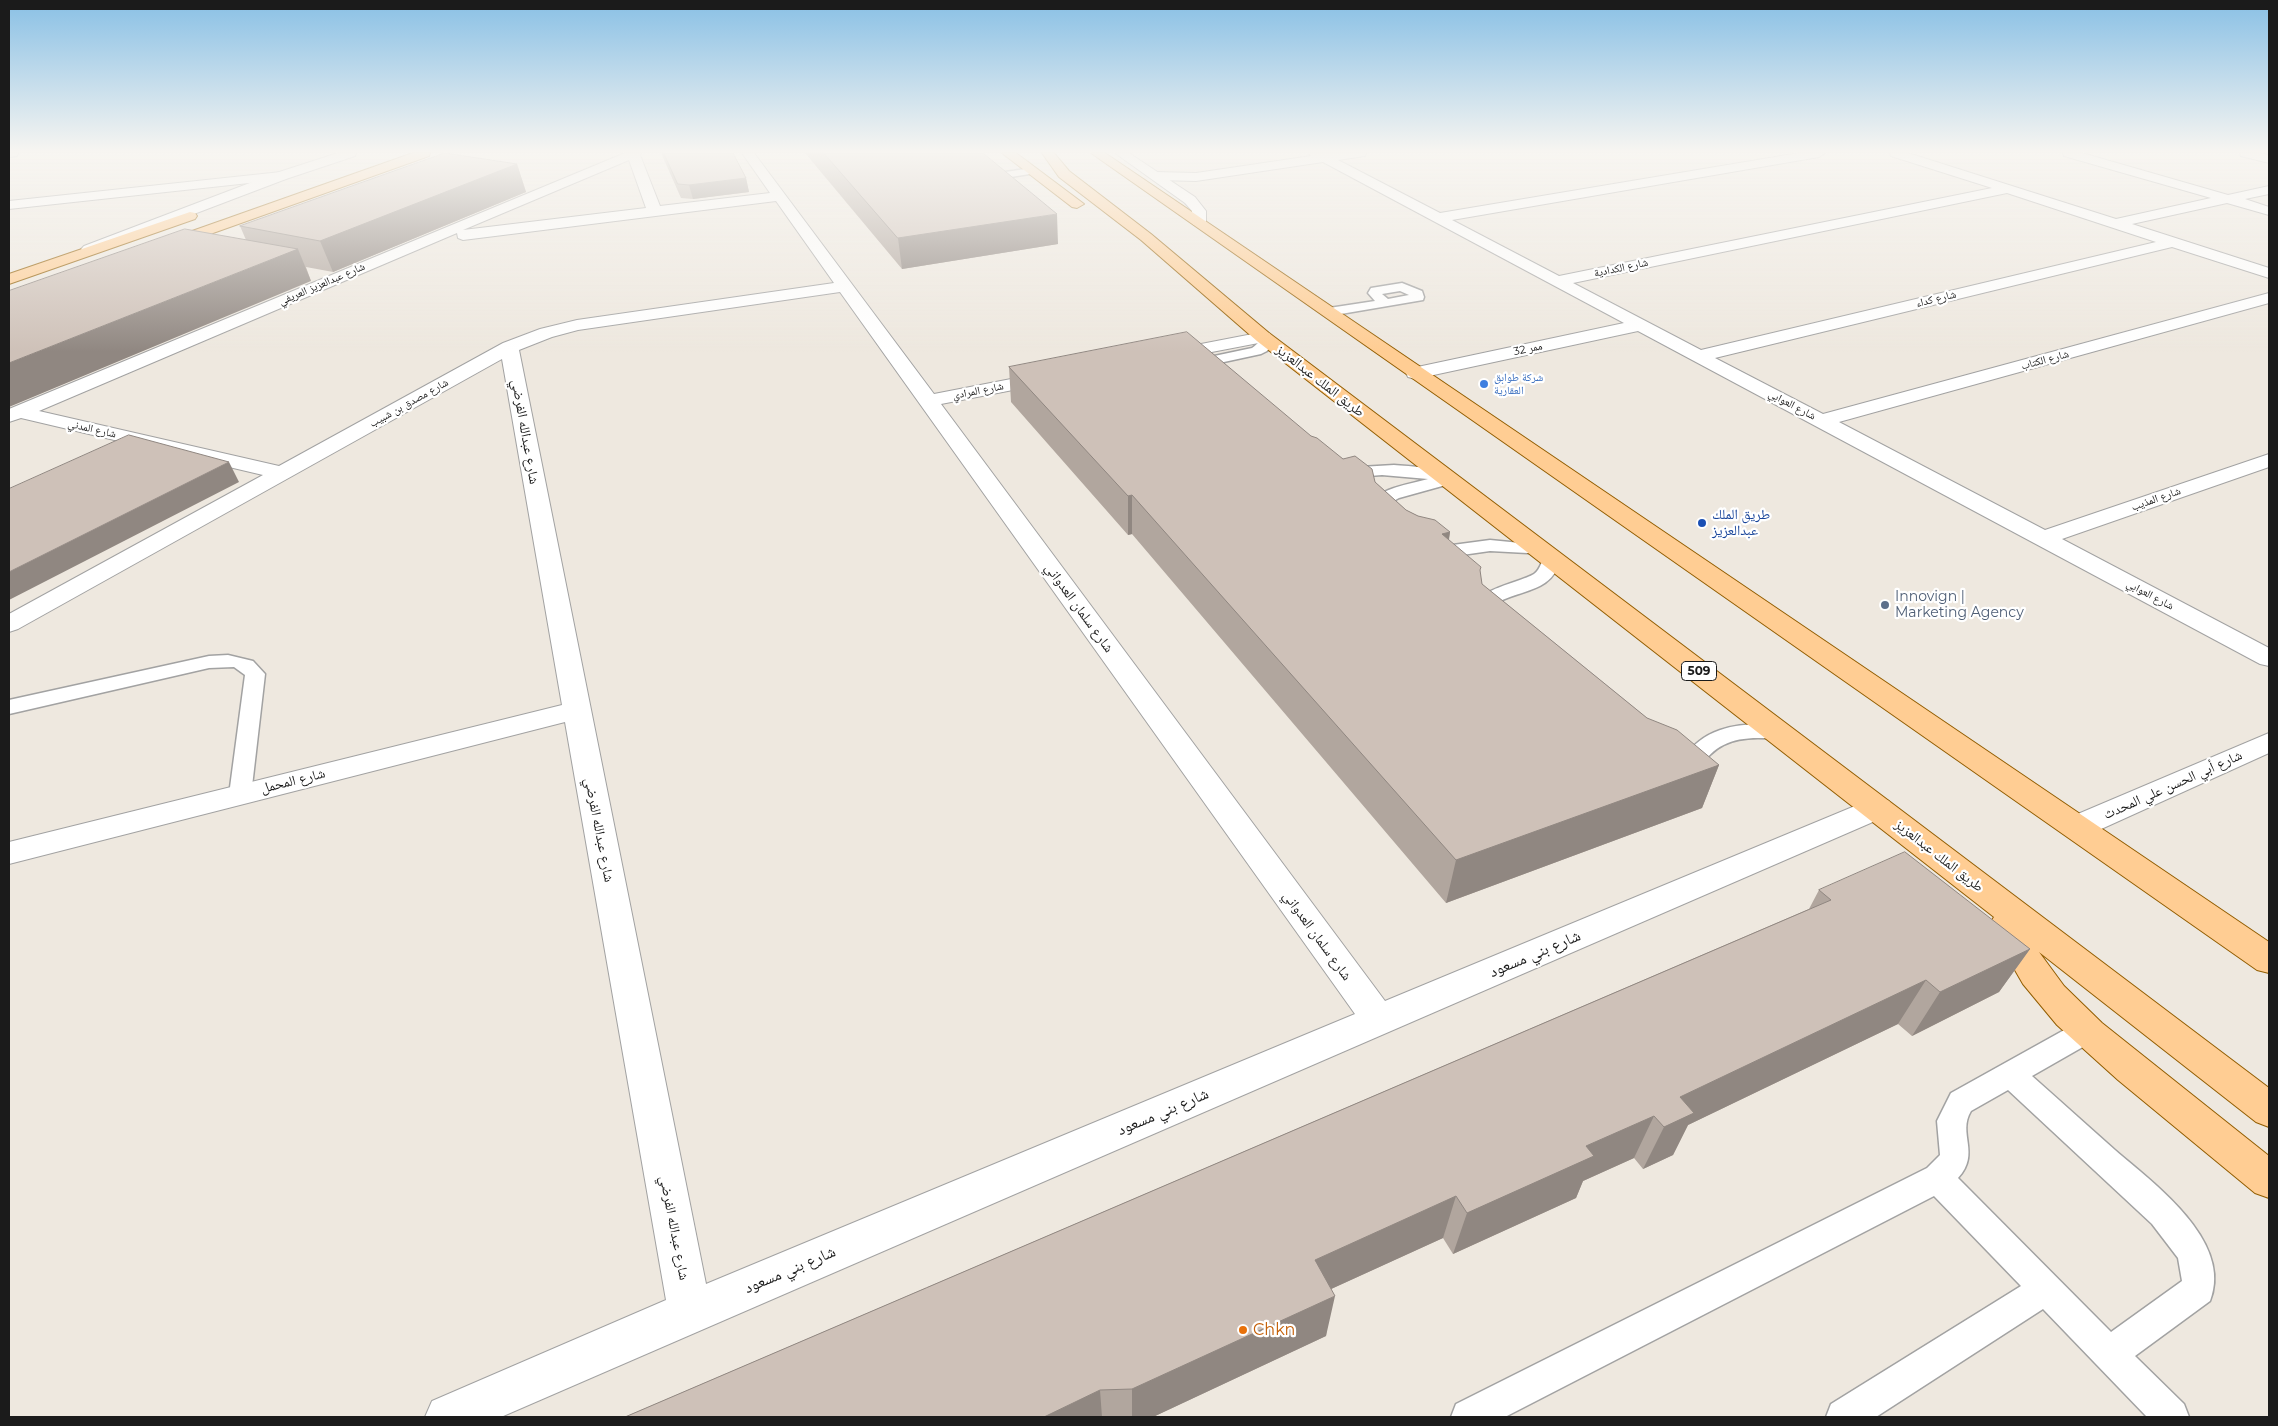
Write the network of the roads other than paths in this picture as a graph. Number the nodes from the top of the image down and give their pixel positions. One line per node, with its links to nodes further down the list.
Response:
1 (161, 220): 21 (street)
2 (181, 220): 21 (main road)
3 (237, 220): 19 (main road)
4 (478, 220): 17 (street, شارع عبدالعزيز العريفي)
5 (593, 220): 17 (street)
6 (797, 220): 27 (street, شارع سلمان العدواني)
7 (1110, 220): 16 (main road)
8 (1122, 220): 16 (main road, طريق الملك عبدالعزيز / 509)
9 (1195, 220): 14 (main road)
10 (1441, 220): 26 (street, شارع العوابي)
11 (1859, 220): 26 (street, شارع الكدادية)
12 (2104, 220): 15 (street)
13 (2131, 220): 15 (street)
14 (1199, 222): 30 (main road)
15 (2115, 223): 18 (street)
16 (1133, 228): 32 (main road, طريق الملك عبدالعزيز / 509)
17 (432, 239): 24 (street, شارع عبدالعزيز العريفي)
18 (2173, 242): 23 (street); 34 (street, شارع كداء)
19 (157, 248): 20 (street)
20 (189, 251)
21 (40, 268): 25 (main road)
22 (306, 273): 24 (street)
23 (2269, 273)
24 (335, 278): 40 (street, شارع عبدالعزيز العريفي)
25 (9, 279)
26 (1558, 281): 31 (street, شارع العوابي)
27 (845, 286): 33 (street, شارع مصدق بن شبيب); 39 (street, شارع سلمان العدواني)
28 (2269, 298): 41 (street, شارع الكتاب)
29 (1386, 303): 30 (lane)
30 (1329, 312): 36 (main road)
31 (1641, 325): 34 (street, شارع العوابي); 36 (street, ممر 32)
32 (1266, 339): 35 (street); 38 (lane); 45 (main road, طريق الملك عبدالعزيز / 509)
33 (509, 347): 44 (street, شارع مصدق بن شبيب); 54 (street, شارع عبدالله الفرضي)
34 (1699, 356): 41 (street, شارع العوابي)
35 (1148, 359)
36 (1415, 373): 60 (main road)
37 (1062, 375): 39 (street, شارع المرادي)
38 (1218, 385)
39 (928, 401): 64 (street, شارع سلمان العدواني)
40 (14, 414): 44 (street, شارع المدني)
41 (1821, 421): 47 (street, شارع العوابي)
42 (2269, 460): 47 (street, شارع المذيب)
43 (1325, 472): 45 (lane)
44 (282, 473): 50 (street, شارع مصدق بن شبيب)
45 (1446, 479): 46 (lane); 49 (main road, طريق الملك عبدالعزيز / 509)
46 (1390, 526)
47 (2044, 538): 52 (street, شارع العوابي)
48 (1416, 549): 49 (lane)
49 (1546, 554): 51 (lane); 55 (main road, طريق الملك عبدالعزيز / 509)
50 (9, 624)
51 (1493, 629)
52 (2269, 658)
53 (9, 707): 58 (lane)
54 (576, 710): 58 (street, شارع المحمل); 71 (street, شارع عبدالله الفرضي)
55 (1778, 732): 57 (lane); 59 (main road, طريق الملك عبدالعزيز / 509)
56 (2269, 742): 60 (street, شارع أبي الحسن علي المحدث)
57 (1657, 763)
58 (240, 795): 61 (street, شارع المحمل)
59 (1878, 808): 62 (main road, طريق الملك عبدالعزيز / 509); 64 (street, شارع بني مسعود)
60 (2077, 827): 63 (main road)
61 (9, 853)
62 (2000, 902): 65 (main road); 67 (main road, طريق الملك عبدالعزيز / 509)
63 (2269, 960)
64 (1378, 1020): 71 (street, شارع بني مسعود)
65 (2085, 1032): 66 (lane); 69 (main road)
66 (2010, 1074): 68 (lane); 72 (lane)
67 (2269, 1110)
68 (1938, 1178): 70 (lane); 74 (lane)
69 (2269, 1180)
70 (2045, 1289): 72 (lane); 75 (lane)
71 (690, 1312): 73 (street, شارع بني مسعود)
72 (2109, 1354): 76 (lane)
73 (448, 1417)
74 (1469, 1417)
75 (1844, 1417)
76 (2171, 1417)

